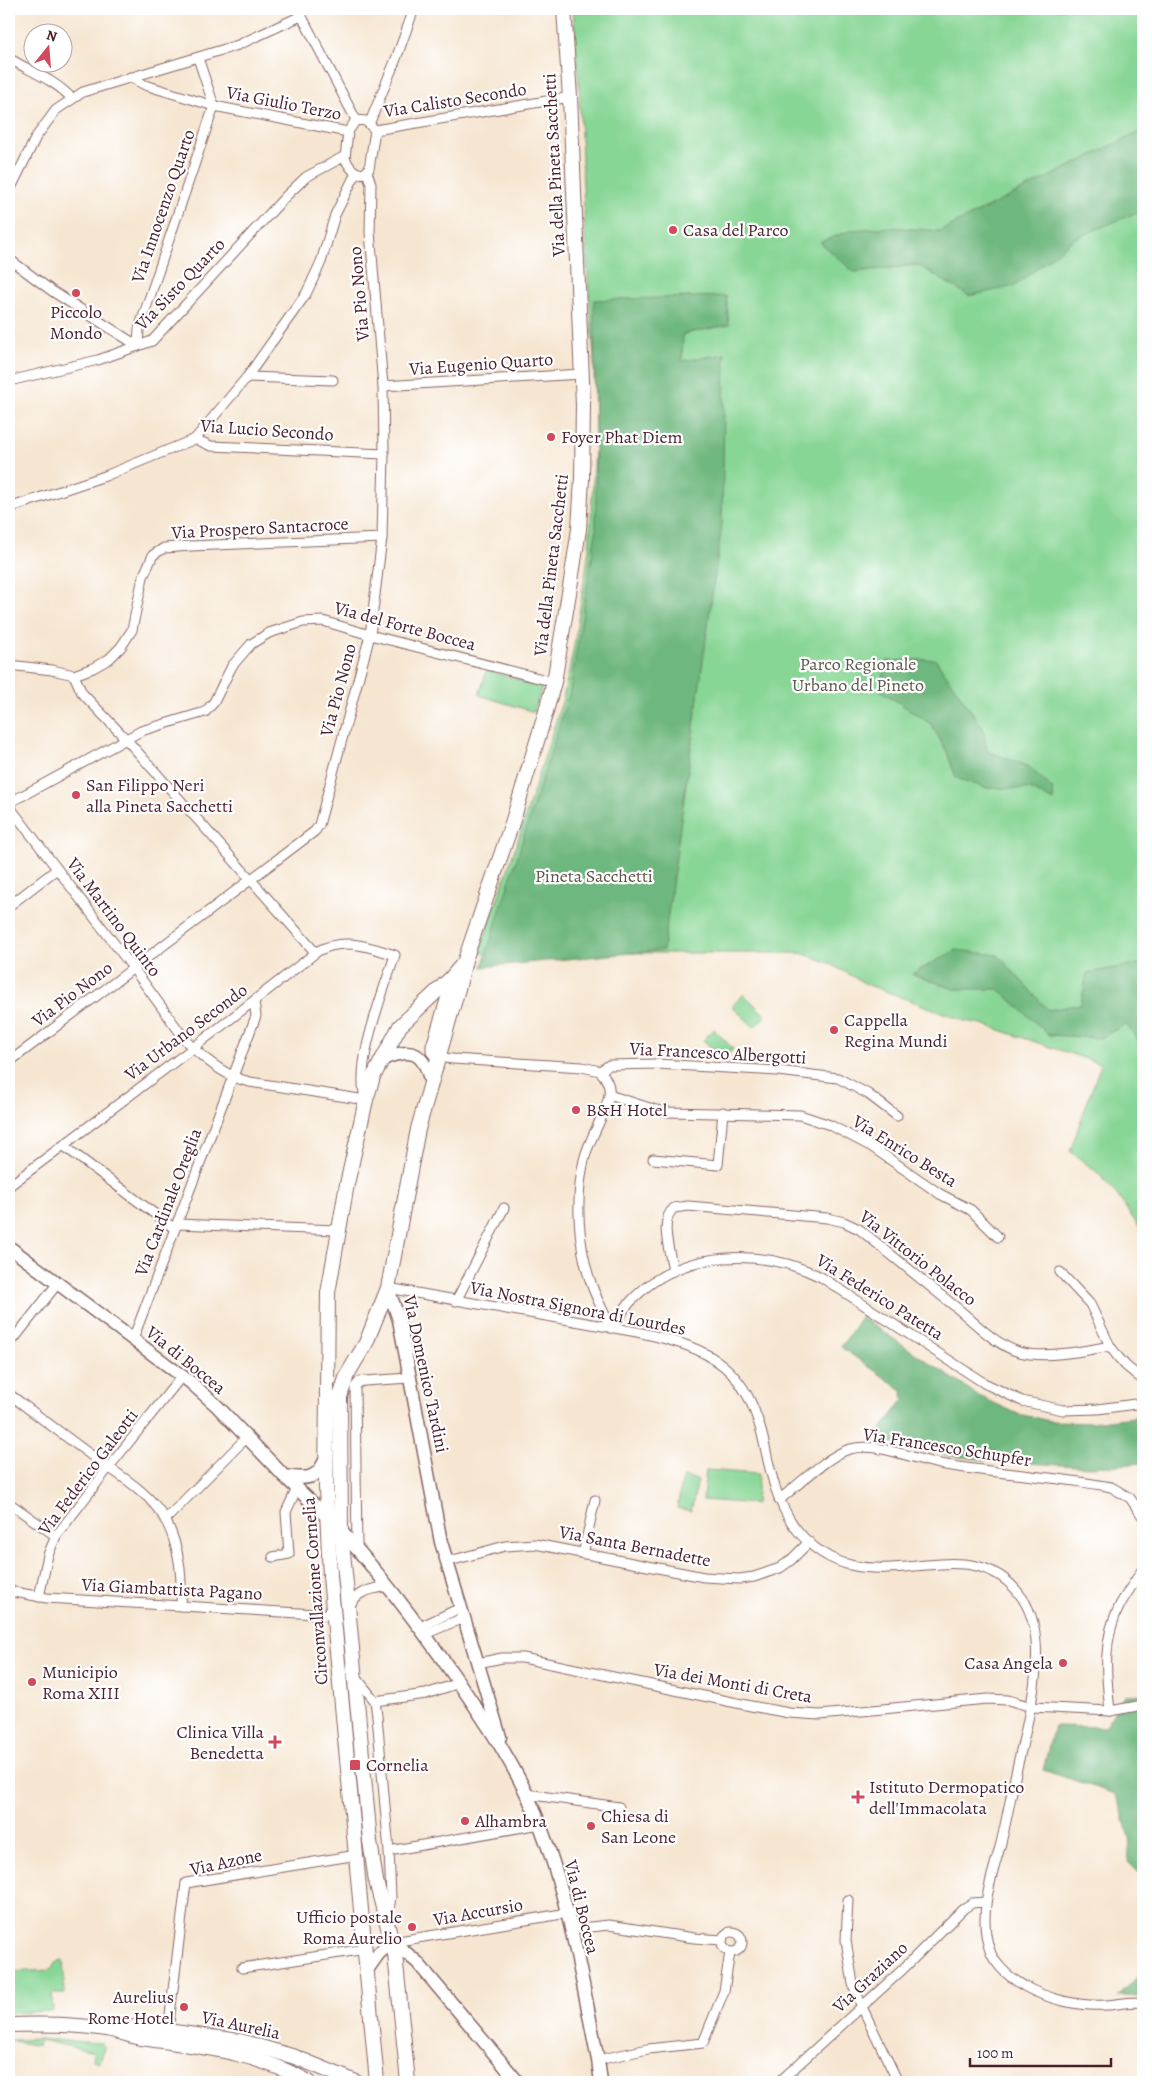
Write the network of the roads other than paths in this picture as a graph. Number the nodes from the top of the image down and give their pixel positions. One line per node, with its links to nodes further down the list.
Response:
1 (414, 9): 11 (street)
2 (564, 9): 7 (main road, Via della Pineta Sacchetti)
3 (300, 12): 4 (street); 10 (street)
4 (198, 58): 6 (street); 9 (street)
5 (10, 59): 8 (street)
6 (130, 77): 8 (street); 9 (street, Via Giulio Terzo)
7 (570, 97): 11 (street, Via Calisto Secondo); 19 (main road, Via della Pineta Sacchetti)
8 (72, 100): 16 (street)
9 (214, 106): 12 (street, Via Giulio Terzo); 18 (street, Via Innocenzo Quarto)
10 (356, 120): 11 (street, Via Calisto Secondo); 12 (street)
11 (373, 126): 15 (street)
12 (348, 132): 13 (street)
13 (345, 156): 14 (street); 18 (street, Via Sisto Quarto)
14 (356, 172): 15 (street); 20 (street)
15 (367, 172): 23 (street, Via Pio Nono)
16 (9, 192)
17 (9, 259): 18 (street)
18 (138, 346): 22 (street, Via Sisto Quarto)
19 (582, 374): 23 (street, Via Eugenio Quarto); 31 (main road, Via della Pineta Sacchetti)
20 (247, 377): 21 (street); 24 (street)
21 (333, 380)
22 (9, 381)
23 (383, 386): 25 (street, Via Pio Nono)
24 (195, 439): 25 (street, Via Lucio Secondo); 26 (street, Via Lucio Secondo)
25 (384, 454): 27 (street, Via Pio Nono)
26 (9, 508)
27 (382, 538): 28 (street, Via Pio Nono); 30 (street, Via Prospero Santacroce)
28 (370, 635): 31 (street, Via del Forte Boccea); 32 (street, Via del Forte Boccea); 35 (street, Via Pio Nono)
29 (9, 665): 30 (street)
30 (74, 675): 32 (street)
31 (554, 682): 39 (main road, Via della Pineta Sacchetti)
32 (126, 739): 33 (street, Via del Forte Boccea); 35 (street)
33 (9, 805): 34 (street, Via Martino Quinto)
34 (57, 869): 36 (street); 40 (street, Via Martino Quinto)
35 (250, 880): 37 (street); 40 (street, Via Pio Nono)
36 (9, 906)
37 (315, 952): 38 (street, Via Urbano Secondo); 42 (street, Via Urbano Secondo)
38 (395, 955): 51 (street, Circonvallazione Cornelia)
39 (464, 962): 41 (main road, Circonvallazione Cornelia); 44 (main road, Via Domenico Tardini)
40 (133, 968): 43 (street, Via Martino Quinto); 46 (street, Via Pio Nono)
41 (451, 978): 44 (street, Via Domenico Tardini); 45 (main road, Circonvallazione Cornelia)
42 (254, 1001): 43 (street, Via Urbano Secondo); 48 (street, Via Cardinale Oreglia)
43 (193, 1048): 48 (street, Via Martino Quinto); 54 (street, Via Urbano Secondo)
44 (438, 1058): 47 (street, Via Francesco Albergotti); 49 (main road, Via Domenico Tardini)
45 (381, 1060): 49 (street); 51 (main road, Circonvallazione Cornelia)
46 (9, 1062)
47 (600, 1071): 50 (street); 53 (street, Via Francesco Albergotti)
48 (234, 1077): 51 (street); 58 (street, Via Cardinale Oreglia)
49 (430, 1085): 65 (main road, Via Domenico Tardini)
50 (609, 1095): 52 (street, Via Enrico Besta); 67 (street)
51 (366, 1100): 59 (main road, Circonvallazione Cornelia)
52 (723, 1112): 55 (street); 60 (street, Via Enrico Besta)
53 (897, 1116)
54 (64, 1146): 56 (street, Via Urbano Secondo); 58 (street)
55 (653, 1159)
56 (9, 1186)
57 (504, 1208): 66 (street)
58 (176, 1226): 59 (street); 68 (street, Via Cardinale Oreglia)
59 (338, 1230): 77 (main road, Circonvallazione Cornelia)
60 (998, 1236)
61 (9, 1247): 64 (street, Via di Boccea)
62 (673, 1271): 67 (street, Via Federico Patetta); 70 (street, Via Vittorio Polacco); 75 (street, Via Federico Patetta)
63 (1060, 1272): 70 (street)
64 (58, 1283): 68 (street, Via di Boccea); 69 (street)
65 (388, 1288): 66 (street, Via Nostra Signora di Lourdes); 72 (street, Via Domenico Tardini); 87 (main road, Circonvallazione Cornelia)
66 (456, 1301): 67 (street, Via Nostra Signora di Lourdes)
67 (611, 1328): 82 (street, Via Nostra Signora di Lourdes)
68 (133, 1339): 71 (street, Via di Boccea)
69 (9, 1345)
70 (1110, 1346): 73 (street)
71 (182, 1376): 76 (street, Via di Boccea); 78 (street, Via Federico Galeotti)
72 (409, 1378): 90 (street); 93 (street, Via Domenico Tardini)
73 (1143, 1380)
74 (9, 1394): 78 (street)
75 (1143, 1404)
76 (247, 1437): 79 (street, Via di Boccea); 86 (street)
77 (326, 1458): 79 (street); 84 (main road, Circonvallazione Cornelia)
78 (109, 1467): 86 (street); 88 (street, Via Federico Galeotti)
79 (284, 1476): 80 (street, Via di Boccea)
80 (297, 1488): 84 (street, Via di Boccea); 92 (street)
81 (595, 1500): 91 (street)
82 (779, 1500): 85 (street, Via Francesco Schupfer); 89 (street, Via Nostra Signora di Lourdes)
83 (9, 1503): 88 (street)
84 (327, 1517): 87 (main road); 101 (main road, Circonvallazione Cornelia)
85 (1143, 1517)
86 (165, 1520): 98 (street)
87 (342, 1531): 90 (street); 99 (main road, Circonvallazione Cornelia)
88 (56, 1536): 97 (street, Via Federico Galeotti)
89 (809, 1542): 91 (street, Via Santa Bernadette); 108 (street, Via Nostra Signora di Lourdes)
90 (357, 1549): 95 (street)
91 (583, 1554): 93 (street, Via Santa Bernadette)
92 (273, 1557)
93 (446, 1562): 100 (street, Via Domenico Tardini)
94 (1143, 1568): 109 (street)
95 (389, 1586): 99 (street); 102 (street)
96 (9, 1591): 97 (street, Via Giambattista Pagano)
97 (39, 1597): 98 (street, Via Giambattista Pagano)
98 (181, 1606): 101 (street, Via Giambattista Pagano)
99 (348, 1610): 104 (main road, Circonvallazione Cornelia)
100 (462, 1613): 102 (street); 103 (street, Via Domenico Tardini)
101 (333, 1615): 115 (main road, Circonvallazione Cornelia)
102 (422, 1631): 105 (street)
103 (478, 1663): 108 (street, Via dei Monti di Creta); 110 (street, Via Domenico Tardini)
104 (355, 1676): 106 (street, Circonvallazione Cornelia); 119 (main road, Circonvallazione Cornelia)
105 (459, 1683): 106 (street); 110 (street)
106 (375, 1701): 114 (street, Circonvallazione Cornelia)
107 (1143, 1705): 109 (street)
108 (1032, 1707): 109 (street); 117 (street, Via Nostra Signora di Lourdes)
109 (1110, 1712)
110 (504, 1749): 111 (street, Via di Boccea)
111 (526, 1794): 112 (street); 113 (street, Via di Boccea)
112 (619, 1807)
113 (540, 1824): 114 (street); 118 (street, Via di Boccea)
114 (389, 1851): 119 (street, Circonvallazione Cornelia)
115 (357, 1855): 123 (main road, Circonvallazione Cornelia); 131 (street, Via Azone)
116 (848, 1900): 128 (street)
117 (985, 1902): 127 (street, Via Nostra Signora di Lourdes); 128 (street, Via Graziano)
118 (568, 1913): 120 (street, Via di Boccea); 122 (street, Via Accursio)
119 (387, 1920): 122 (main road, Circonvallazione Cornelia)
120 (572, 1929): 121 (street); 132 (street, Via di Boccea)
121 (722, 1940): 124 (street); 124 (street)
122 (393, 1942): 126 (street); 136 (main road, Circonvallazione Cornelia); 137 (street)
123 (366, 1949): 125 (street); 126 (main road, Circonvallazione Cornelia)
124 (730, 1952): 132 (street)
125 (242, 1968)
126 (367, 1970): 135 (main road, Circonvallazione Cornelia)
127 (1143, 2002)
128 (862, 2007): 139 (street, Via Graziano); 140 (street)
129 (9, 2025): 130 (main road, Via Aurelia)
130 (113, 2030): 131 (main road, Via Aurelia); 133 (main road, Via Aurelia)
131 (168, 2031): 134 (main road, Via Aurelia)
132 (598, 2060): 138 (street, Via di Boccea)
133 (303, 2080)
134 (356, 2082)
135 (377, 2082)
136 (408, 2082)
137 (518, 2082)
138 (601, 2082)
139 (779, 2082)
140 (898, 2082)

